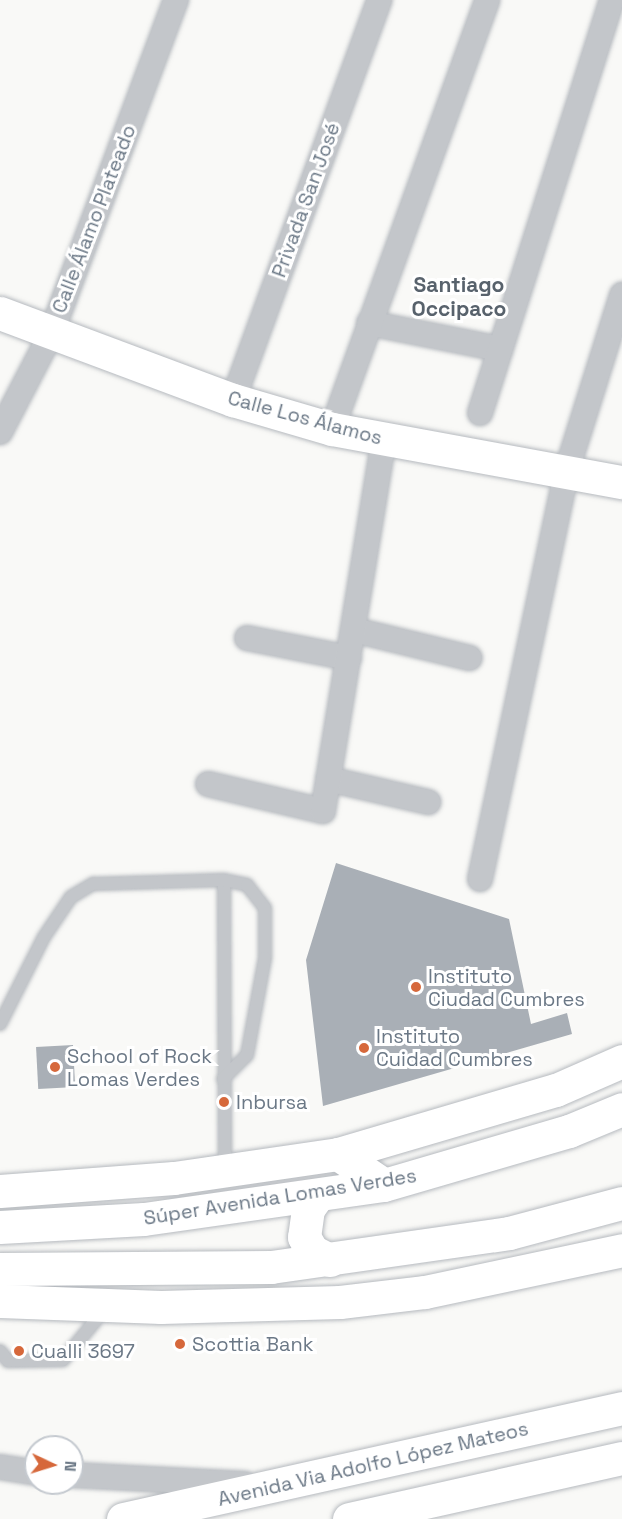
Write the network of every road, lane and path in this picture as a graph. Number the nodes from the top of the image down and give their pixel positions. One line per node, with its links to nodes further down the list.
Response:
1 (176, 0): 8 (street, Calle Álamo Plateado)
2 (379, 0): 10 (street, Privada San José)
3 (487, 0): 7 (street)
4 (603, 2): 9 (street)
5 (622, 295): 15 (street)
6 (0, 313): 8 (main road, Calle Los Álamos)
7 (369, 323): 9 (street); 12 (street)
8 (51, 334): 10 (main road, Calle Los Álamos); 13 (street, Calle Álamo Plateado)
9 (500, 349): 11 (street)
10 (232, 400): 12 (main road, Calle Los Álamos)
11 (480, 413)
12 (332, 429): 14 (main road, Calle Los Álamos)
13 (0, 432)
14 (384, 440): 15 (main road, Calle Los Álamos); 17 (street)
15 (566, 473): 16 (main road, Calle Los Álamos); 24 (street)
16 (622, 482)
17 (354, 630): 19 (street); 20 (street)
18 (247, 638): 19 (street)
19 (349, 658): 21 (street)
20 (470, 658)
21 (328, 779): 22 (street); 23 (street)
22 (208, 784)
23 (428, 802)
24 (480, 879)
25 (224, 880): 26 (lane); 28 (lane); 28 (lane)
26 (0, 1024)
27 (622, 1061): 30 (main road, Súper Avenida Lomas Verdes)
28 (223, 1079): 31 (lane)
29 (622, 1109): 32 (main road, Súper Avenida Lomas Verdes)
30 (338, 1154): 31 (main road, Súper Avenida Lomas Verdes); 32 (main road)
31 (225, 1173): 33 (main road, Súper Avenida Lomas Verdes)
32 (384, 1185): 34 (main road, Súper Avenida Lomas Verdes)
33 (0, 1191)
34 (318, 1195): 38 (main road, Súper Avenida Lomas Verdes); 40 (main road)
35 (622, 1203): 36 (main road)
36 (575, 1216): 37 (main road); 40 (main road)
37 (622, 1223)
38 (0, 1227)
39 (622, 1250): 43 (main road)
40 (330, 1260): 41 (main road)
41 (0, 1269)
42 (0, 1301): 43 (main road)
43 (109, 1305): 44 (lane)
44 (0, 1351)
45 (622, 1408): 50 (main road, Avenida Via Adolfo López Mateos)
46 (622, 1458): 52 (main road)
47 (0, 1467): 48 (street)
48 (24, 1471)
49 (84, 1475): 50 (street)
50 (274, 1485): 51 (main road, Avenida Via Adolfo López Mateos)
51 (123, 1519)
52 (349, 1519)

